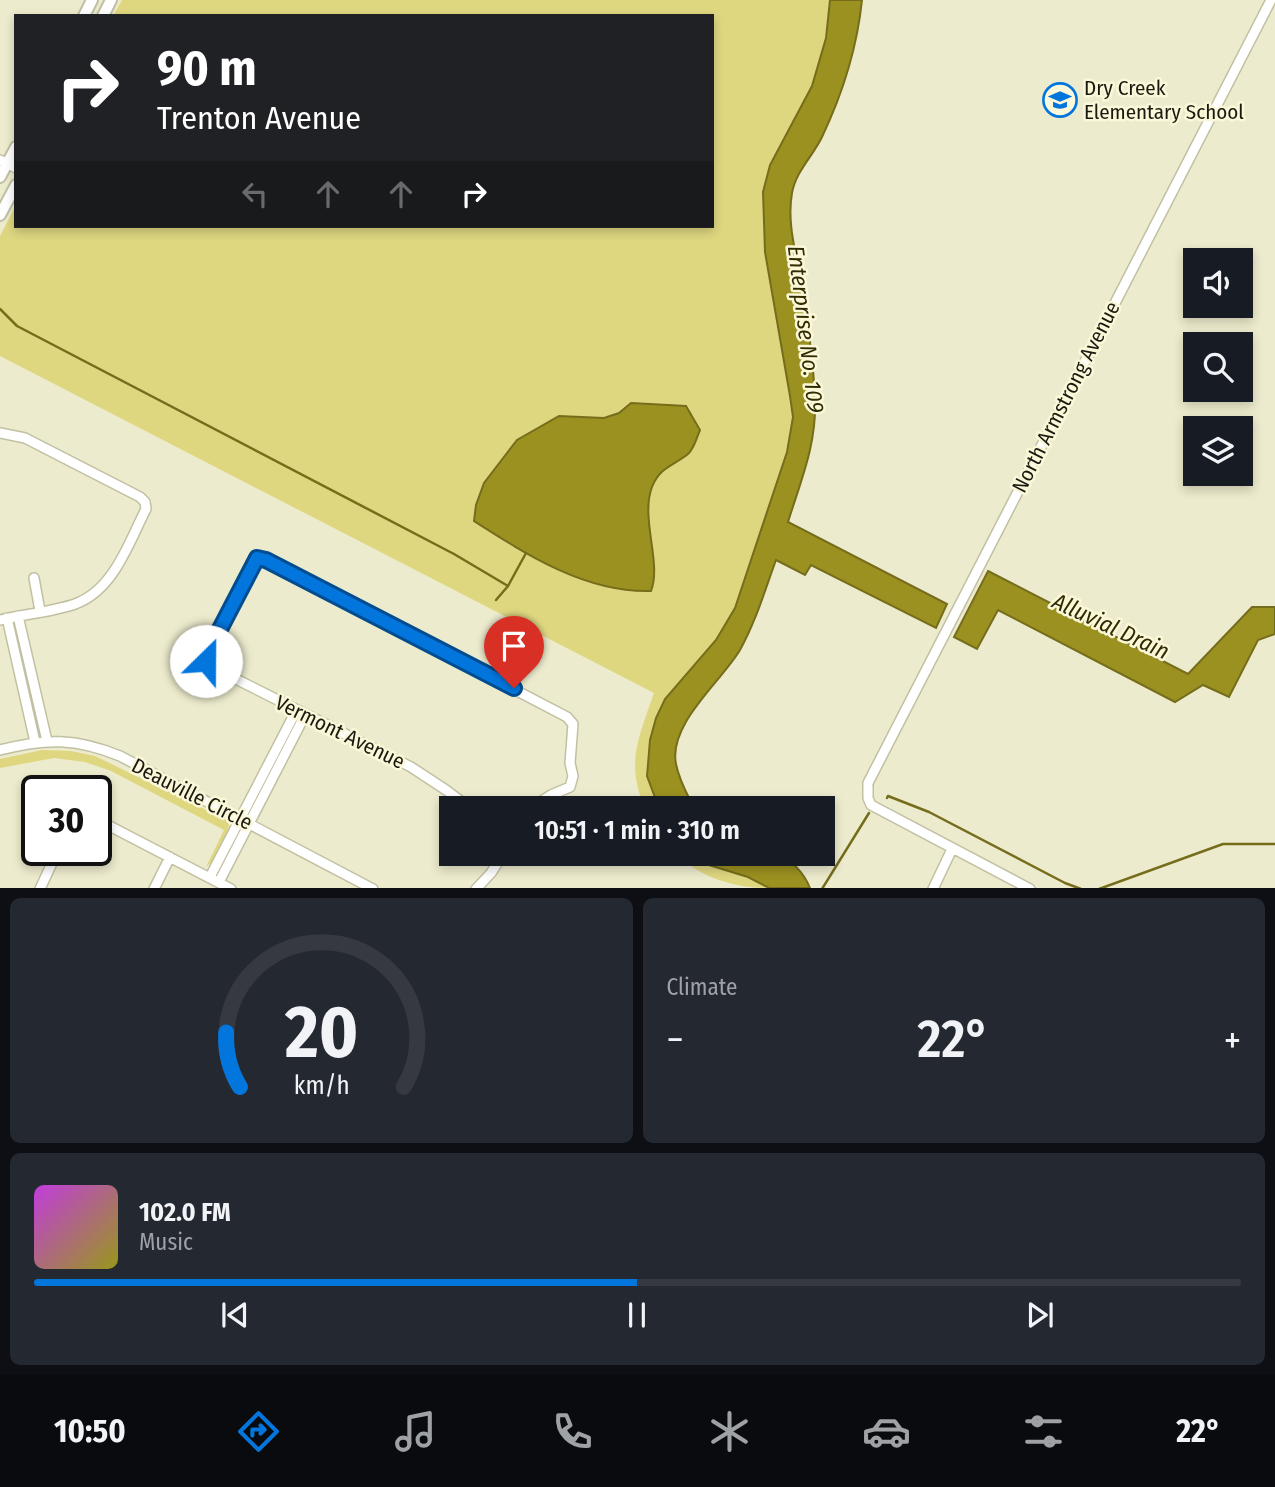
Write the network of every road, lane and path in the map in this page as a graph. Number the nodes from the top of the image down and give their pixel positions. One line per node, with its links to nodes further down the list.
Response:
1 (1271, 0): 20 (street, North Armstrong Avenue)
2 (8, 164): 3 (main road)
3 (0, 177)
4 (14, 189): 5 (main road)
5 (0, 215)
6 (0, 433): 8 (street)
7 (34, 578): 8 (street)
8 (40, 611): 9 (street)
9 (18, 616): 10 (street); 12 (street)
10 (4, 619): 13 (street)
11 (300, 713): 15 (street, Vermont Avenue); 16 (street, Vermont Avenue); 17 (street); 18 (street)
12 (47, 741): 13 (street, Deauville Circle); 17 (street, Deauville Circle)
13 (35, 742): 14 (street, Deauville Circle)
14 (0, 750)
15 (454, 796)
16 (549, 796)
17 (240, 819): 18 (street, Deauville Circle); 24 (street)
18 (249, 824): 25 (street); 29 (street, Deauville Circle)
19 (112, 827): 21 (street)
20 (952, 849): 31 (street); 32 (street)
21 (170, 858): 24 (street); 27 (street)
22 (50, 866): 26 (street)
23 (495, 866): 30 (street)
24 (209, 877): 25 (street)
25 (219, 882): 28 (street)
26 (40, 888)
27 (154, 888)
28 (231, 888)
29 (373, 888)
30 (476, 888)
31 (933, 888)
32 (1030, 888)

